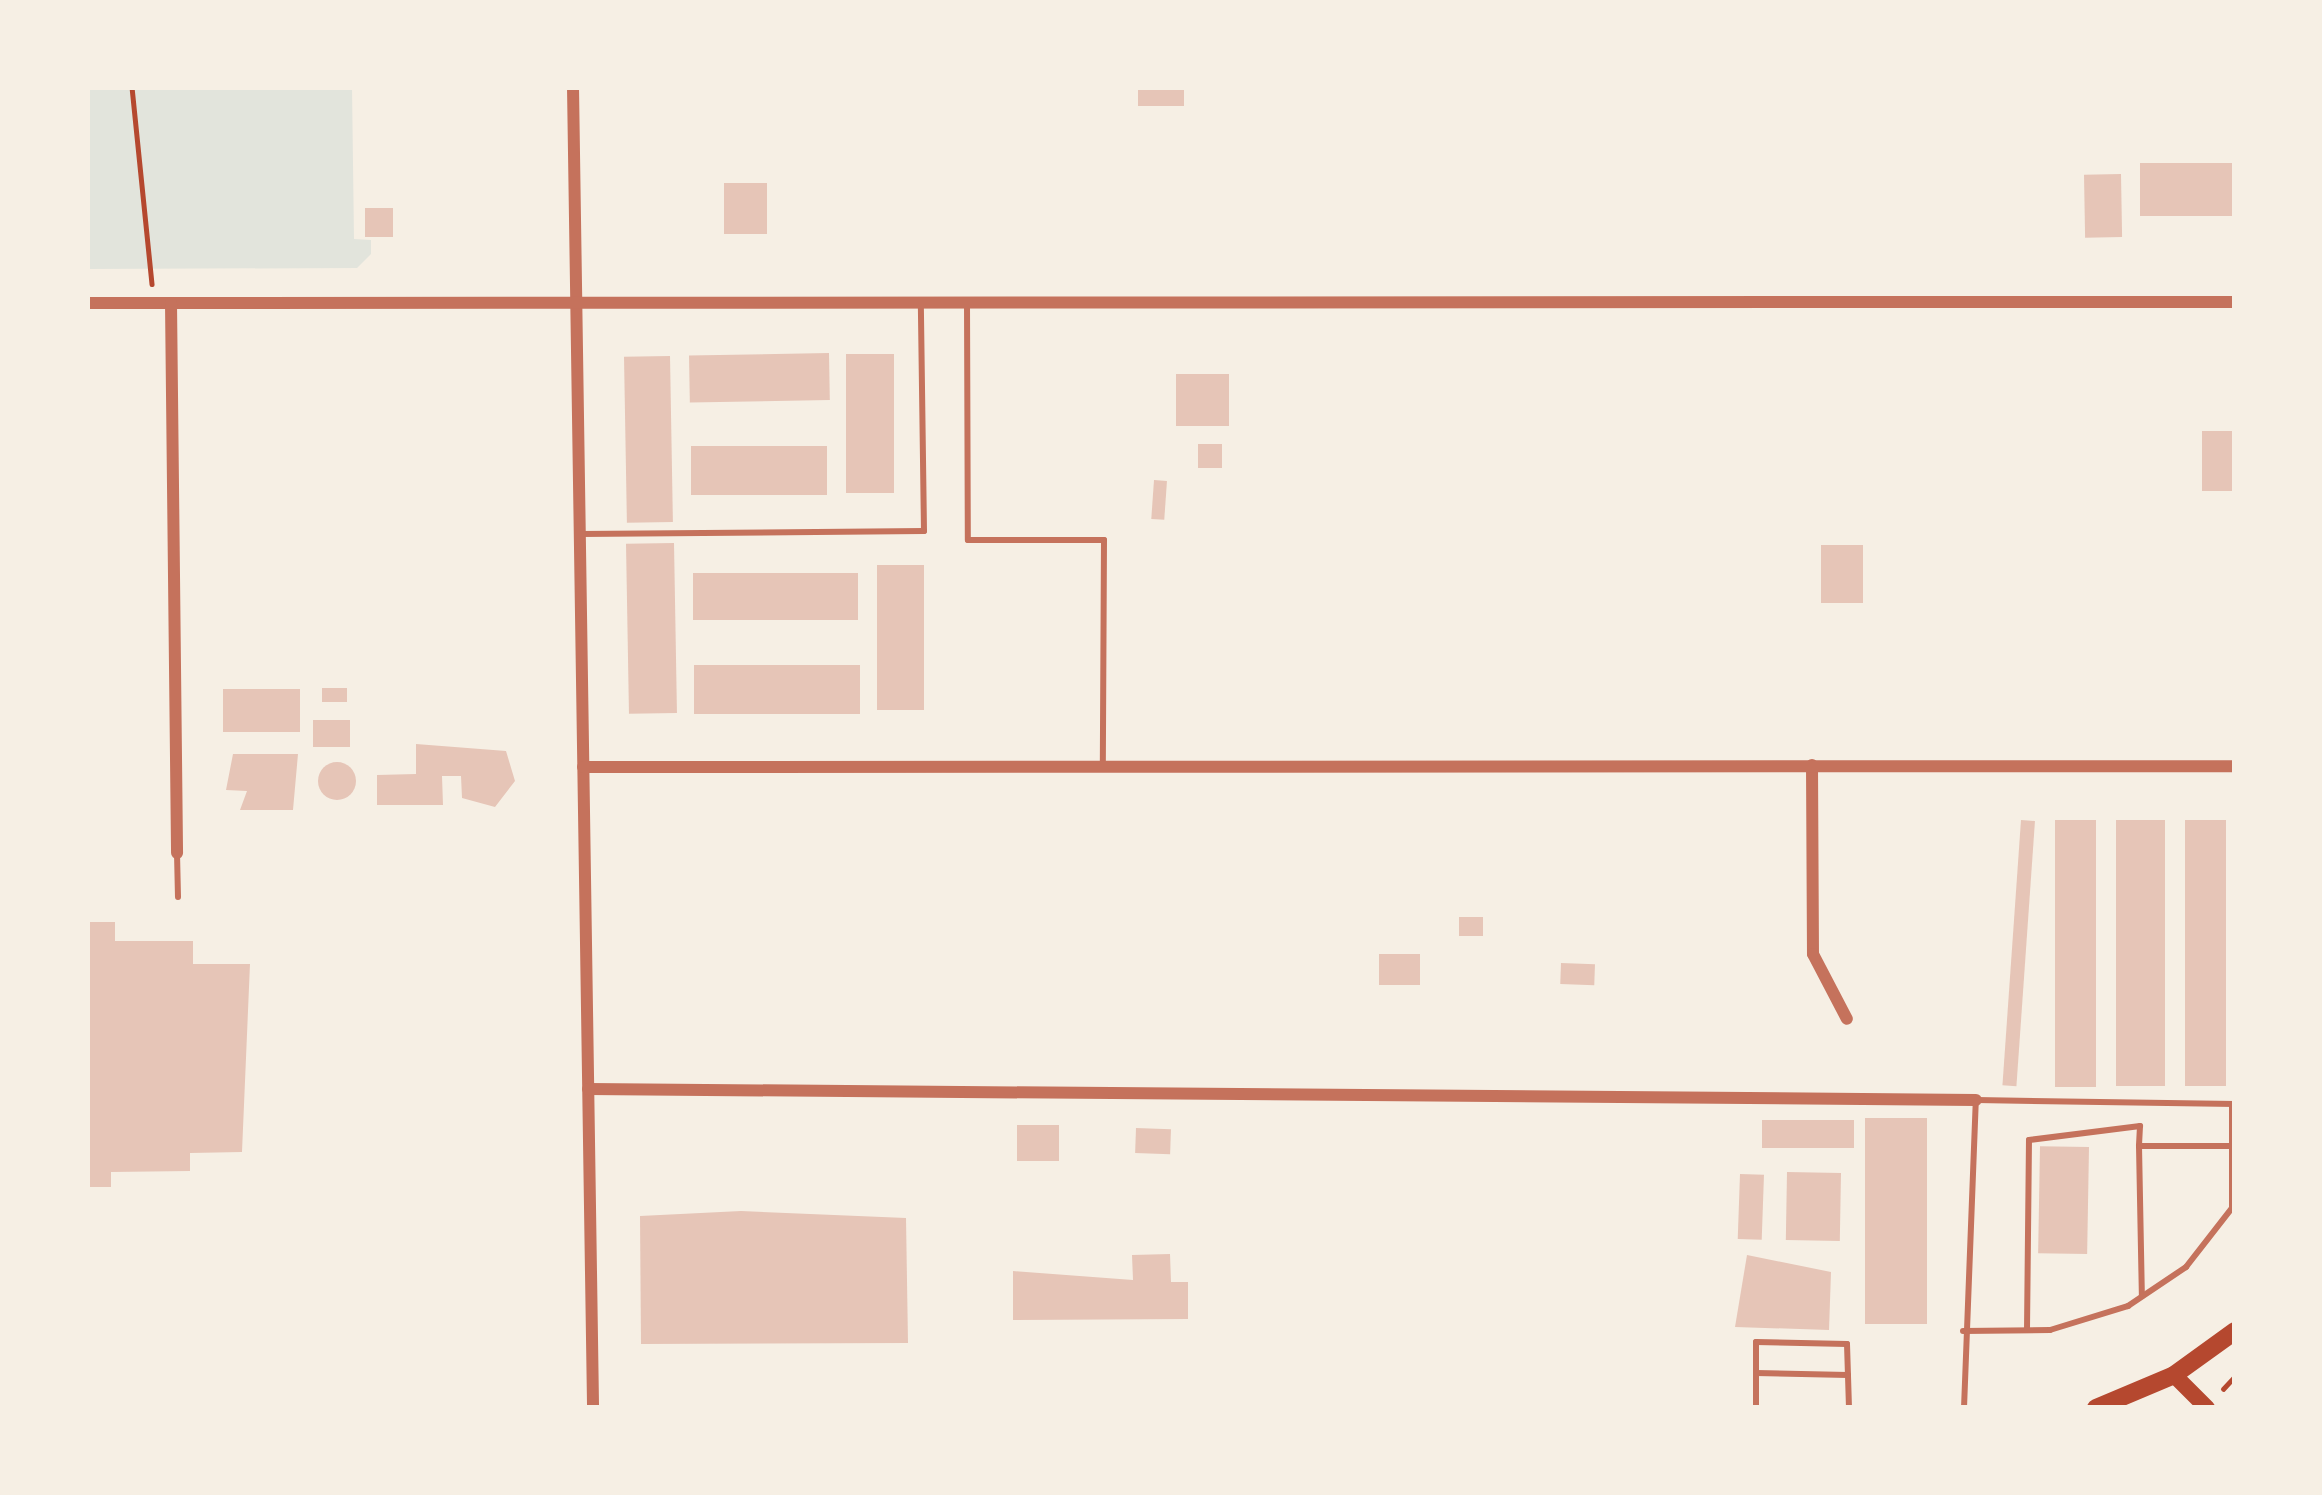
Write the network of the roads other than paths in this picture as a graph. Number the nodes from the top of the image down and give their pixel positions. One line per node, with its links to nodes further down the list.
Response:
1 (572, 87): 2 (street)
2 (577, 302): 3 (street); 6 (street); 8 (street)
3 (921, 302): 7 (street); 8 (lane)
4 (2235, 302): 7 (street)
5 (87, 303): 6 (street)
6 (171, 303): 13 (street)
7 (967, 303): 9 (lane)
8 (581, 534): 12 (street)
9 (1102, 765): 10 (street); 12 (street)
10 (1812, 765): 11 (street); 15 (street)
11 (2235, 766)
12 (583, 767): 16 (street)
13 (177, 854): 14 (lane)
14 (178, 897)
15 (1847, 1019)
16 (588, 1089): 17 (street); 28 (street)
17 (1976, 1100): 18 (lane); 22 (lane)
18 (2234, 1104): 20 (lane)
19 (2140, 1146): 20 (lane); 21 (lane); 23 (lane)
20 (2232, 1146): 21 (lane)
21 (2142, 1296): 23 (lane)
22 (1963, 1330): 23 (lane); 31 (lane)
23 (2027, 1330)
24 (2230, 1343): 27 (main road)
25 (1756, 1373): 26 (lane); 26 (lane); 29 (lane)
26 (1848, 1375): 30 (lane)
27 (2174, 1375): 32 (main road); 33 (main road)
28 (593, 1408)
29 (1756, 1408)
30 (1850, 1408)
31 (1964, 1408)
32 (2096, 1408)
33 (2207, 1408)

